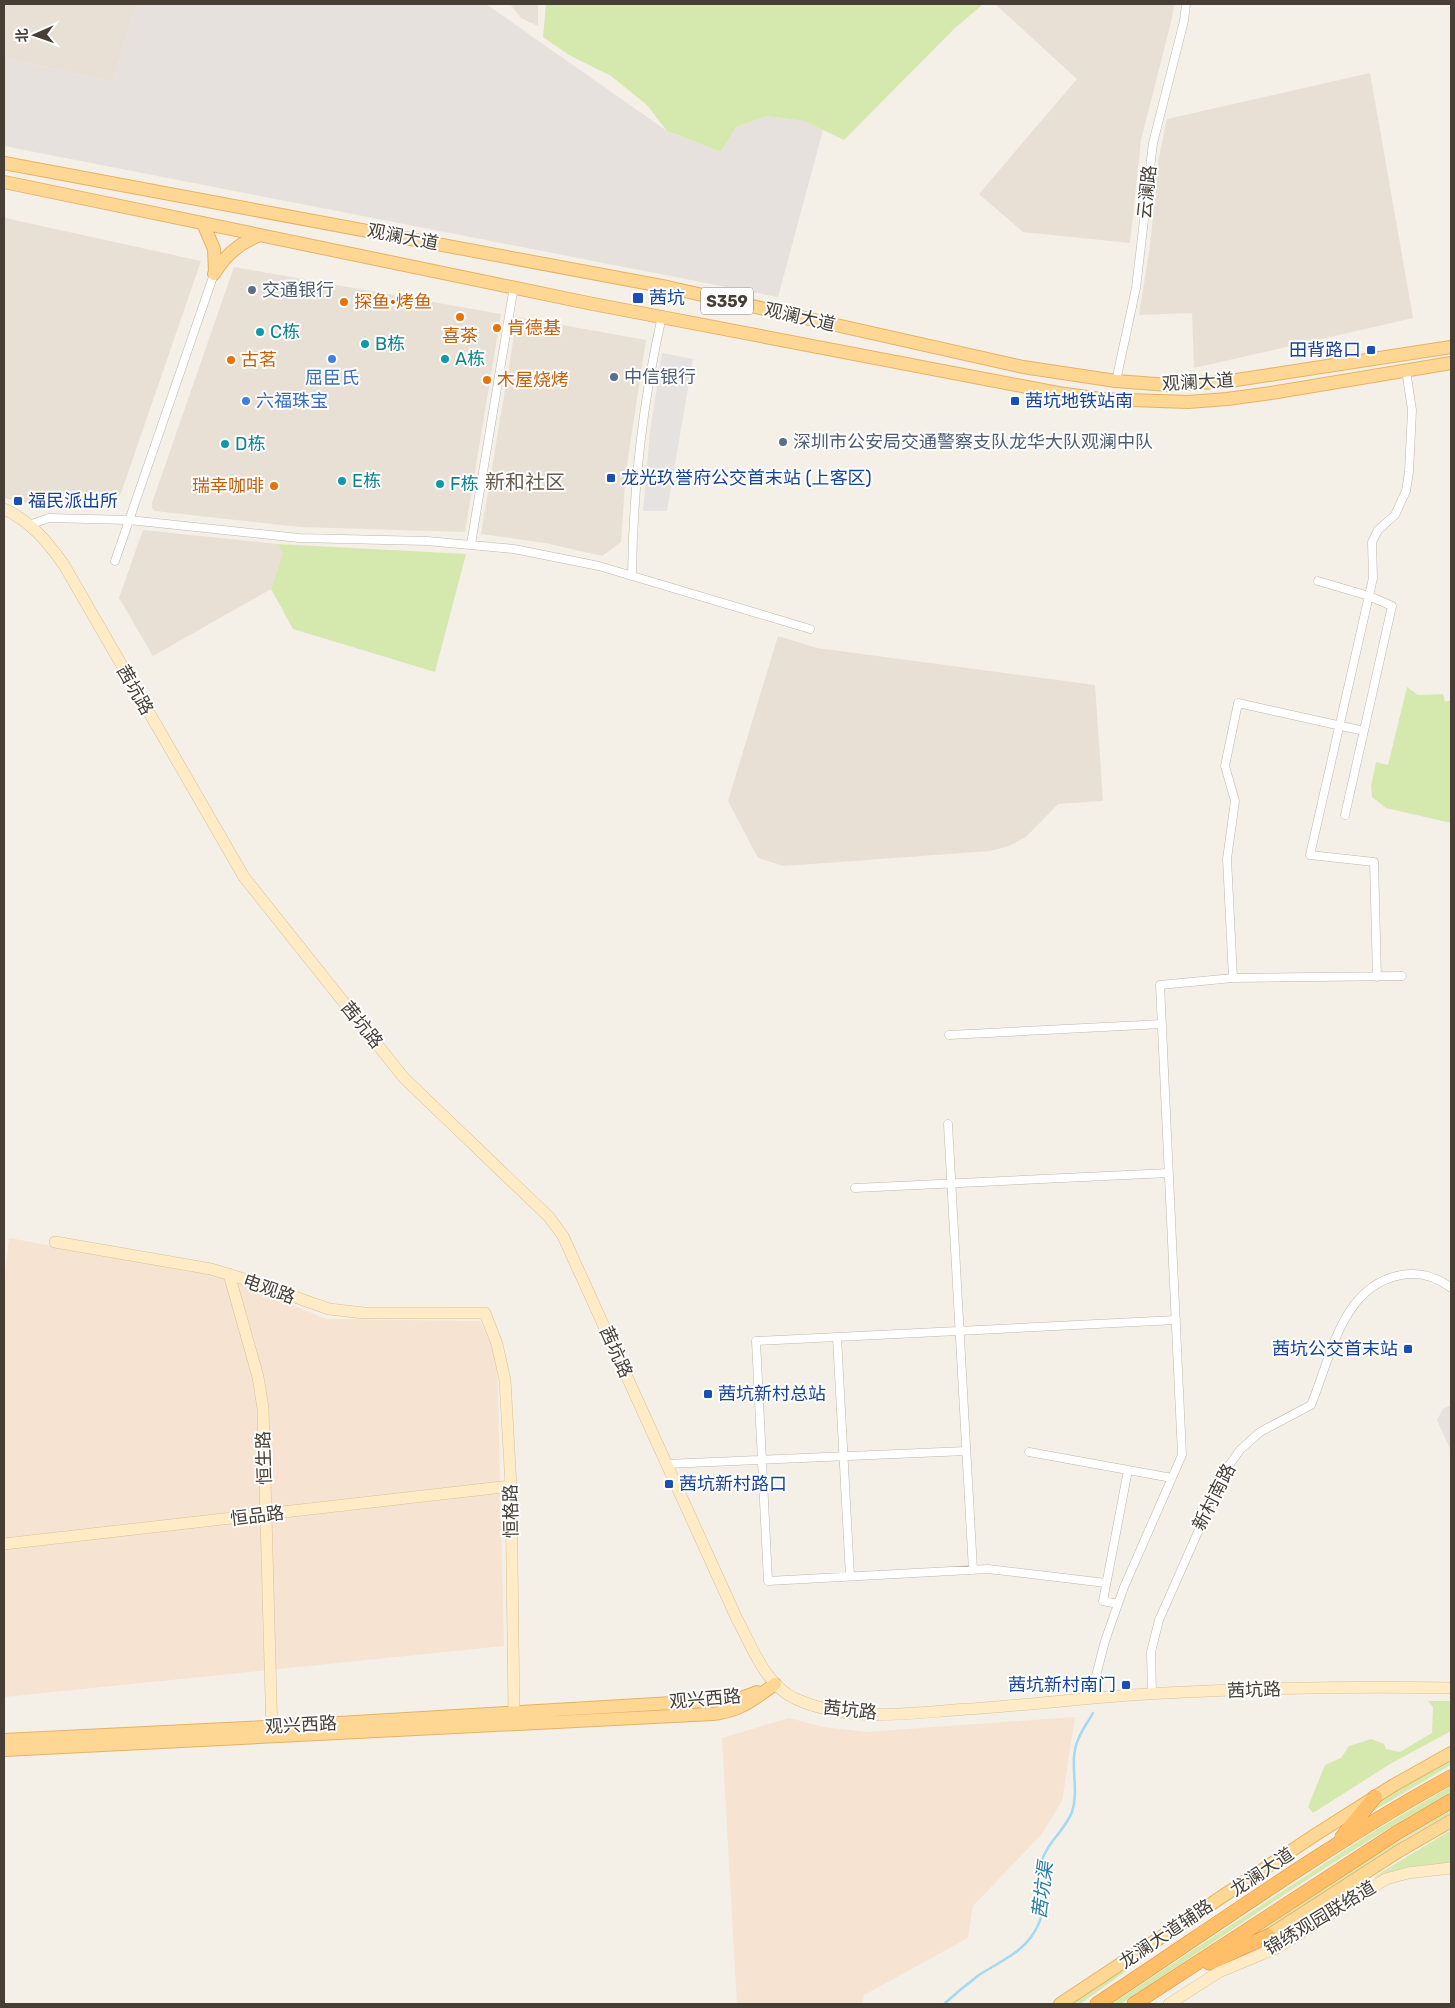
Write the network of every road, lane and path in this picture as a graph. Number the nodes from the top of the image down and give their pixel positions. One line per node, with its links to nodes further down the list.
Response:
1 (1186, 4): 12 (street, 云澜路)
2 (4, 163): 12 (main road, 观澜大道 / S359)
3 (4, 182): 4 (main road, 观澜大道 / S359)
4 (203, 223): 5 (main road, 观澜大道 / S359); 6 (main road)
5 (260, 235): 6 (main road); 7 (main road, 观澜大道 / S359)
6 (214, 274): 14 (street)
7 (514, 286): 8 (main road, 观澜大道 / S359); 16 (street)
8 (662, 316): 11 (main road, 观澜大道 / S359); 18 (street)
9 (1451, 347): 12 (main road, 观澜大道 / S359)
10 (1451, 363): 11 (main road, 观澜大道 / S359)
11 (1406, 370): 20 (street)
12 (1116, 382)
13 (4, 509): 15 (street, 茜坑路)
14 (129, 520): 15 (street); 16 (street); 17 (street)
15 (29, 525): 45 (street, 茜坑路)
16 (471, 544): 18 (street)
17 (115, 561)
18 (632, 576): 21 (street)
19 (1318, 581): 20 (street)
20 (1369, 596): 22 (street); 23 (street)
21 (810, 629)
22 (1339, 725): 23 (street); 26 (street); 27 (street)
23 (1364, 731): 24 (street)
24 (1345, 815)
25 (1402, 976): 26 (street)
26 (1377, 977): 27 (street)
27 (1233, 978): 28 (street)
28 (1162, 1024): 29 (street); 31 (street)
29 (949, 1035)
30 (948, 1124): 32 (street)
31 (1169, 1173): 32 (street); 38 (street)
32 (951, 1183): 33 (street); 39 (street)
33 (855, 1188)
34 (55, 1242): 35 (street, 电观路)
35 (229, 1274): 37 (street, 电观路); 49 (street, 恒生路)
36 (1451, 1288): 57 (street, 新村南路)
37 (485, 1313): 48 (street, 恒格路)
38 (1176, 1320): 39 (street); 47 (street)
39 (960, 1331): 40 (street); 41 (street)
40 (837, 1337): 43 (street); 44 (street)
41 (966, 1451): 43 (street); 51 (street)
42 (1030, 1452): 46 (street)
43 (844, 1456): 44 (street); 52 (street)
44 (762, 1460): 45 (street); 52 (street)
45 (667, 1464): 55 (street, 茜坑路)
46 (1128, 1470): 47 (street); 53 (street)
47 (1172, 1478): 54 (street)
48 (511, 1486): 49 (street, 恒品路); 59 (street, 恒格路)
49 (266, 1515): 50 (street, 恒品路); 60 (street, 恒生路)
50 (4, 1544)
51 (973, 1570): 52 (street); 53 (street)
52 (850, 1576)
53 (1106, 1583): 54 (street)
54 (1118, 1604): 58 (street)
55 (776, 1684): 58 (street, 茜坑路); 59 (main road, 观兴西路); 60 (main road, 观兴西路)
56 (1451, 1688): 57 (street, 茜坑路)
57 (1152, 1694): 58 (street, 茜坑路)
58 (1090, 1699)
59 (514, 1712): 60 (main road, 观兴西路)
60 (272, 1731): 61 (main road, 观兴西路); 62 (main road, 观兴西路)
61 (4, 1740)
62 (4, 1750)
63 (1451, 1754): 65 (main road, 龙澜大道辅路)
64 (1451, 1777): 68 (highway, 龙澜大道)
65 (1376, 1797): 68 (highway); 72 (main road, 龙澜大道辅路)
66 (1451, 1801): 71 (highway)
67 (1451, 1821): 70 (main road)
68 (1334, 1847): 73 (highway, 龙澜大道)
69 (1451, 1868): 75 (street, 锦绣观园联络道)
70 (1268, 1936): 71 (highway)
71 (1176, 1976): 74 (highway)
72 (1060, 2004)
73 (1097, 2004)
74 (1134, 2004)
75 (1169, 2004)

